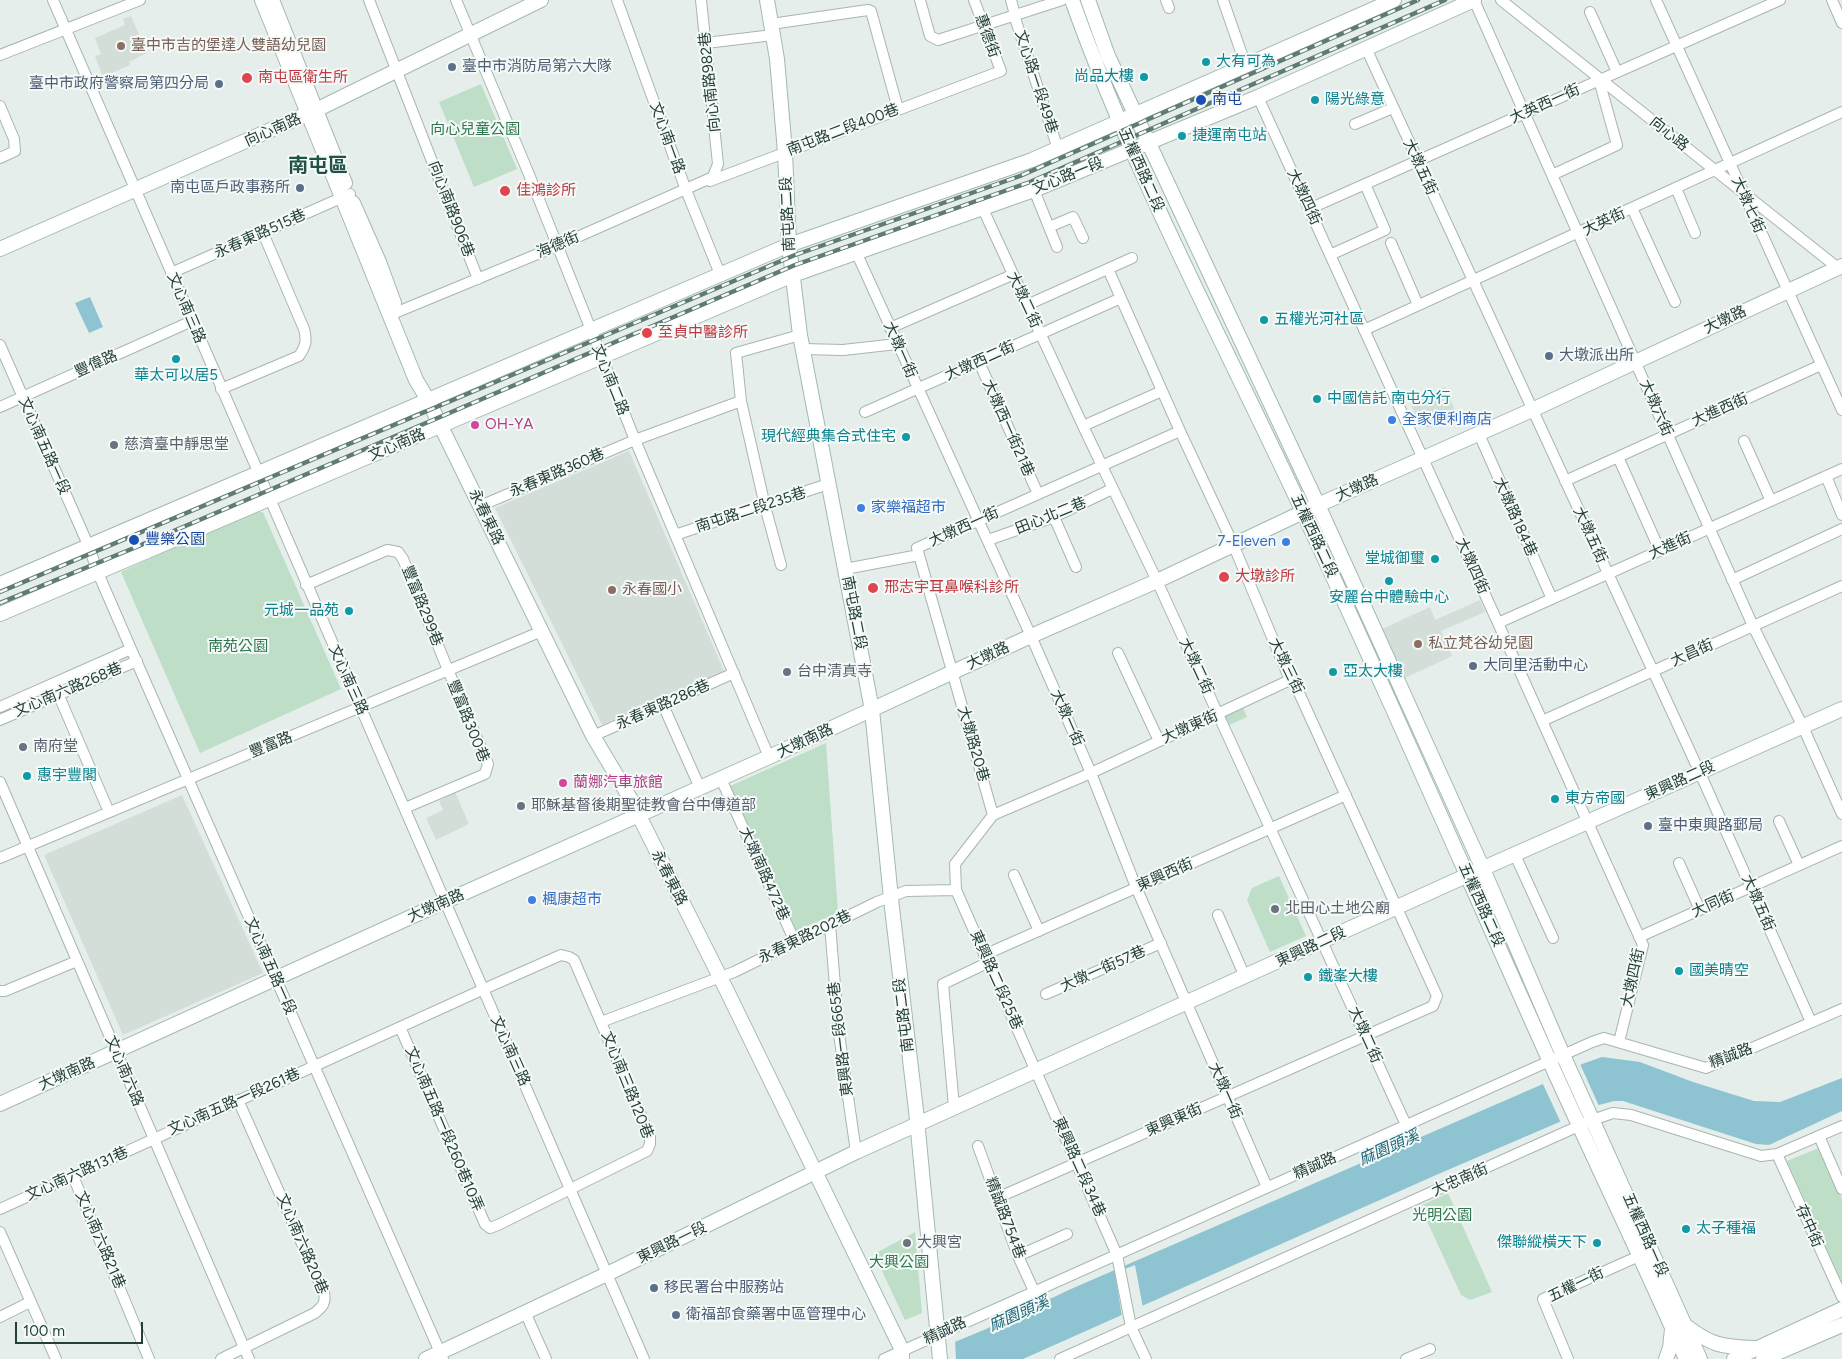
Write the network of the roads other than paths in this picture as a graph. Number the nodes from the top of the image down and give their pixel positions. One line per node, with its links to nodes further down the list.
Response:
1 (52, 0): 27 (street, 文心南三路)
2 (140, 0): 27 (street)
3 (265, 0): 43 (main road, 永春東路)
4 (369, 0): 35 (street, 向心南路906巷)
5 (456, 0): 29 (street, 文心南二路)
6 (540, 0): 29 (main road, 向心南路)
7 (617, 0): 62 (street, 文心南一路)
8 (701, 0): 30 (street, 向心南路982巷)
9 (768, 0): 28 (main road, 南屯路二段)
10 (920, 0): 26 (street)
11 (974, 0): 26 (street, 惠德街)
12 (1011, 0): 24 (street, 文心路一段49巷)
13 (1062, 0): 24 (street)
14 (1072, 0): 47 (main road, 五權西路二段)
15 (1088, 0): 46 (main road, 五權西路二段)
16 (1223, 0): 34 (street)
17 (1394, 0): 34 (main road, 文心路一段)
18 (1474, 0): 32 (main road, 文心路一段); 45 (street, 大墩六街)
19 (1501, 0): 38 (street, 向心路)
20 (1656, 0): 31 (street, 大墩七街)
21 (1780, 0): 31 (street, 大英西一街)
22 (1836, 5): 25 (street)
23 (1590, 12): 37 (street)
24 (1015, 15): 26 (street); 50 (street, 文心路一段49巷)
25 (1842, 23)
26 (983, 24): 36 (street, 惠德街)
27 (65, 29): 33 (street); 61 (street, 文心南三路)
28 (772, 30): 30 (street); 42 (street); 52 (main road, 南屯路二段)
29 (471, 34): 35 (main road, 向心南路); 76 (street, 文心南二路)
30 (706, 43): 55 (street, 向心南路982巷)
31 (1677, 46): 37 (street, 大英西一街); 56 (street, 大墩七街)
32 (1366, 48): 39 (main road, 文心路一段); 41 (street, 大墩五街)
33 (0, 55)
34 (1246, 66): 46 (main road, 文心路一段)
35 (396, 71): 43 (main road, 向心南路); 88 (street, 向心南路906巷)
36 (1000, 72): 42 (street, 南屯路二段400巷)
37 (1617, 72): 38 (street, 大英西一街)
38 (1600, 80): 45 (street, 大英西一街); 57 (street, 向心路); 58 (street)
39 (1258, 97): 49 (main road, 文心路一段); 68 (street, 大墩四街)
40 (0, 106): 53 (street)
41 (1393, 108): 48 (street); 54 (street, 大墩五街)
42 (898, 109): 52 (street, 南屯路二段400巷)
43 (312, 112): 61 (main road, 向心南路); 65 (main road, 永春東路)
44 (1842, 112): 56 (street, 大英街)
45 (1524, 114): 54 (street, 大英西一街); 58 (street, 大墩六街)
46 (1135, 115): 47 (main road, 文心路一段); 49 (main road, 五權西路二段)
47 (1119, 122): 50 (main road, 文心路一段); 51 (main road, 五權西路二段)
48 (1355, 124)
49 (1148, 143): 51 (main road, 文心路一段); 137 (main road, 五權西路二段)
50 (1058, 149): 75 (main road, 文心路一段)
51 (1132, 149): 63 (main road, 文心路一段); 140 (main road, 五權西路二段)
52 (785, 152): 62 (street, 南屯路二段400巷); 75 (main road, 南屯路二段)
53 (0, 158)
54 (1418, 161): 59 (street, 大英西一街); 89 (street, 大墩五街)
55 (718, 164): 62 (street, 海德街)
56 (1729, 164): 57 (street, 大英街); 64 (street, 大墩七街)
57 (1715, 170): 60 (street, 大英街); 64 (street, 向心路)
58 (1552, 175): 72 (street, 大墩六街)
59 (1365, 184): 68 (street, 大英西一街); 80 (street)
60 (1676, 188): 66 (street, 大英街); 71 (street)
61 (135, 190): 78 (main road, 向心南路); 84 (street, 文心南三路)
62 (686, 190): 76 (street, 海德街); 85 (street, 文心南一路)
63 (1034, 190): 67 (main road, 文心路一段); 69 (street)
64 (1741, 190): 82 (street, 向心路); 90 (street, 大墩七街)
65 (346, 196): 70 (street, 永春東路515巷); 95 (main road, 永春東路)
66 (1632, 208): 72 (street, 大英街); 92 (street)
67 (983, 209): 79 (main road, 文心路一段); 87 (street, 大墩二街)
68 (1309, 209): 80 (street, 大墩四街)
69 (1049, 227): 73 (street); 77 (street)
70 (263, 233): 84 (street, 永春東路515巷); 108 (street)
71 (1695, 233)
72 (1578, 234): 89 (street, 大英街); 106 (street, 大墩六街)
73 (1082, 238)
74 (1391, 243): 94 (street)
75 (789, 244): 85 (main road, 文心南路); 86 (main road, 南屯路二段)
76 (557, 246): 88 (street, 海德街); 98 (street, 文心南二路)
77 (1056, 247)
78 (0, 249)
79 (857, 254): 86 (main road, 文心路一段); 97 (street, 大墩一街)
80 (1330, 255): 99 (street, 大墩四街)
81 (1132, 258): 83 (street)
82 (1840, 267): 90 (main road, 大墩路)
83 (1108, 269): 91 (street, 大墩三街); 93 (street)
84 (171, 273): 96 (street, 文心南三路)
85 (720, 274): 98 (main road, 文心南路)
86 (793, 275): 101 (main road, 南屯路二段); 104 (main road, 文心南路)
87 (1012, 275): 93 (street, 大墩二街); 97 (street)
88 (478, 278): 95 (street, 海德街)
89 (1473, 280): 94 (street, 大英街); 115 (street, 大墩五街)
90 (1787, 291): 106 (main road, 大墩路); 107 (street, 大墩七街)
91 (1121, 298): 100 (street, 大墩西二街); 110 (street, 大墩三街)
92 (1675, 302)
93 (1027, 306): 100 (street, 大墩二街)
94 (1418, 306): 99 (street, 大英街)
95 (394, 313): 112 (main road, 永春東路)
96 (192, 321): 108 (street, 文心南三路); 111 (street, 豐偉路)
97 (890, 328): 102 (street, 大墩一街)
98 (590, 330): 104 (street, 文心南二路); 112 (main road, 文心南路)
99 (1364, 330): 126 (street, 大墩四街)
100 (1040, 334): 105 (street, 大墩西二街); 119 (street, 大墩二街)
101 (802, 342): 102 (street); 113 (street); 132 (main road, 南屯路二段)
102 (897, 344): 109 (street, 大墩一街)
103 (0, 345): 111 (street, 文心南五路一段)
104 (601, 358): 118 (main road, 文心南路); 123 (street, 文心南二路)
105 (979, 362): 109 (street, 大墩西二街); 134 (street, 大墩西一街21巷)
106 (1635, 362): 115 (main road, 大墩路); 122 (street, 大墩六街)
107 (1821, 365): 116 (street, 大墩七街); 122 (street, 大進西街)
108 (221, 389): 129 (street, 文心南三路)
109 (917, 389): 117 (street, 大墩西二街); 143 (street, 大墩一街)
110 (1162, 391): 119 (street); 120 (street, 大墩三街)
111 (23, 396): 114 (street, 豐偉路); 149 (street, 文心南五路一段)
112 (428, 400): 118 (main road, 永春東路); 129 (main road, 文心南路)
113 (741, 401): 123 (street, 永春東路360巷); 139 (street)
114 (0, 406)
115 (1532, 410): 121 (main road, 大墩路); 131 (street, 大墩五街)
116 (1842, 410)
117 (865, 412)
118 (441, 426): 135 (main road, 文心南路); 138 (main road, 永春東路)
119 (1083, 426): 127 (street, 大墩二街)
120 (1180, 431): 127 (street, 大墩西一街); 148 (street, 大墩三街)
121 (1479, 434): 126 (main road, 大墩路); 162 (street, 大墩路184巷)
122 (1667, 434): 125 (street, 大進西街); 144 (street, 大墩六街)
123 (635, 440): 138 (street, 永春東路360巷); 146 (street, 文心南二路)
124 (1744, 441): 136 (street)
125 (1618, 457): 131 (street, 大進西街); 150 (street)
126 (1423, 459): 137 (main road, 大墩路); 164 (street, 大墩四街)
127 (1102, 466): 133 (street, 大墩二街); 134 (street, 大墩西一街)
128 (1842, 469): 130 (street, 大進街)
129 (258, 474): 135 (street, 文心南三路); 149 (main road, 文心南路)
130 (1826, 476): 136 (street, 大進街); 141 (street)
131 (1565, 481): 156 (street, 大墩五街)
132 (828, 484): 139 (street, 南屯路二段235巷); 154 (main road, 南屯路二段)
133 (1112, 489): 142 (street, 田心北二巷); 158 (street, 大墩二街)
134 (1038, 494): 143 (street, 大墩西一街)
135 (269, 500): 155 (main road, 文心南路); 160 (street, 文心南三路)
136 (1771, 501): 144 (street, 大進街)
137 (1318, 505): 140 (main road, 大墩路); 211 (main road, 五權西路二段)
138 (480, 506): 166 (main road, 永春東路)
139 (765, 506): 146 (street, 南屯路二段235巷); 152 (street)
140 (1303, 512): 148 (main road, 大墩路); 213 (main road, 五權西路二段)
141 (1842, 515)
142 (1054, 517): 147 (street, 田心北二巷); 153 (street)
143 (979, 521): 147 (street, 大墩一街); 151 (street, 大墩西一街)
144 (1710, 529): 150 (street, 大進街); 157 (street, 大墩六街)
145 (1842, 529): 157 (street)
146 (675, 535): 174 (street, 文心南二路)
147 (988, 540): 167 (street, 大墩一街)
148 (1233, 544): 158 (main road, 大墩路); 175 (street, 大墩三街)
149 (88, 547): 155 (street, 文心南五路一段); 159 (main road, 文心南路)
150 (1660, 551): 156 (street, 大進街)
151 (919, 554): 154 (street); 173 (street, 大墩西一街)
152 (781, 565)
153 (1076, 567)
154 (845, 569): 182 (main road, 南屯路二段)
155 (98, 573): 163 (main road, 文心南路); 168 (street, 文心南五路一段)
156 (1608, 574): 162 (street, 大進街); 172 (street, 大墩五街)
157 (1732, 580): 165 (street, 大墩六街)
158 (1157, 581): 167 (main road, 大墩路); 183 (street, 大墩二街)
159 (0, 584)
160 (306, 585): 171 (street, 豐富路299巷); 180 (street, 文心南三路)
161 (1842, 586): 165 (street, 大昌街)
162 (1552, 599): 164 (street, 大進街)
163 (0, 614)
164 (1498, 623): 185 (street, 大墩四街)
165 (1753, 626): 172 (street, 大昌街); 186 (street, 大墩六街)
166 (542, 631): 171 (street, 豐富路); 187 (main road, 永春東路)
167 (1031, 636): 173 (main road, 大墩路); 190 (street, 大墩一街)
168 (131, 649): 170 (street, 文心南五路一段); 176 (street, 文心南六路268巷)
169 (1118, 652): 188 (street)
170 (136, 661): 177 (street, 文心南六路268巷); 193 (street, 文心南五路一段)
171 (448, 670): 180 (street, 豐富路); 197 (street, 豐富路300巷)
172 (1653, 671): 185 (street, 大昌街); 191 (street, 大墩五街)
173 (953, 672): 182 (main road, 大墩路); 201 (street, 大墩路20巷)
174 (734, 674): 178 (street, 永春東路286巷); 189 (street, 文心南二路)
175 (1290, 680): 183 (street, 大墩東街); 196 (street, 大墩三街)
176 (53, 684): 177 (street); 179 (street, 文心南六路268巷)
177 (58, 695): 184 (street, 文心南六路268巷); 198 (street)
178 (663, 705): 187 (street, 永春東路286巷); 195 (street)
179 (0, 707)
180 (361, 708): 193 (street, 豐富路); 197 (street, 文心南三路)
181 (1842, 709): 186 (main road, 東興路二段)
182 (872, 710): 189 (main road, 大墩南路); 217 (main road, 南屯路二段)
183 (1218, 714): 188 (street, 大墩東街); 204 (street, 大墩二街)
184 (0, 720)
185 (1542, 721): 203 (street, 大墩四街)
186 (1803, 727): 191 (main road, 東興路二段); 199 (street, 大墩六街)
187 (593, 736): 200 (main road, 永春東路)
188 (1159, 740): 190 (street, 大墩東街)
189 (769, 757): 192 (main road, 大墩南路)
190 (1091, 773): 201 (street, 大墩東街); 215 (street, 大墩一街)
191 (1700, 773): 203 (main road, 東興路二段); 214 (street, 大墩五街)
192 (721, 779): 195 (main road, 大墩南路); 227 (street, 大墩南路472巷)
193 (188, 780): 198 (street, 豐富路); 233 (street, 文心南五路一段)
194 (0, 782): 205 (street, 文心南六路)
195 (700, 788): 200 (main road, 大墩南路)
196 (1346, 795): 204 (street, 東興西街); 219 (street, 大墩三街)
197 (405, 808): 218 (street, 文心南三路)
198 (109, 812): 205 (street, 豐富路)
199 (1842, 814)
200 (638, 815): 218 (main road, 大墩南路); 232 (main road, 永春東路)
201 (993, 815): 216 (street)
202 (1779, 821): 210 (street)
203 (1587, 823): 207 (main road, 東興路二段); 224 (street, 大墩四街)
204 (1270, 829): 215 (street, 東興西街); 226 (street, 大墩二街)
205 (28, 846): 208 (street, 豐富路); 230 (street, 文心南六路)
206 (1842, 846): 210 (street, 大同街)
207 (1516, 855): 211 (main road, 東興路二段); 225 (street)
208 (0, 858)
209 (1679, 863): 220 (street)
210 (1799, 865): 214 (street, 大同街)
211 (1484, 869): 213 (main road, 東興路二段); 246 (main road, 五權西路二段)
212 (1014, 875): 223 (street)
213 (1468, 875): 219 (main road, 東興路二段); 248 (main road, 五權西路二段)
214 (1751, 887): 220 (street, 大同街); 241 (street, 大墩五街)
215 (1136, 888): 223 (street, 東興西街); 228 (street, 大墩一街)
216 (956, 890): 217 (street, 永春東路202巷); 229 (street, 東興路二段25巷)
217 (892, 897): 222 (street, 永春東路202巷); 256 (main road, 南屯路二段)
218 (446, 901): 233 (main road, 大墩南路); 234 (street, 文心南三路)
219 (1396, 908): 226 (main road, 東興路二段); 238 (street, 大墩三街)
220 (1700, 910): 224 (street, 大同街)
221 (1218, 915): 231 (street)
222 (830, 925): 227 (street, 永春東路202巷); 262 (street, 東興路一段665巷)
223 (1039, 930): 229 (street, 東興西街)
224 (1639, 937): 244 (street, 大墩四街)
225 (1552, 938)
226 (1323, 941): 231 (main road, 東興路二段); 243 (street, 大墩二街)
227 (794, 942): 232 (street, 永春東路202巷)
228 (1161, 943): 236 (street, 大墩一街57巷); 237 (street, 大墩一街)
229 (986, 959): 249 (street, 東興路二段25巷); 253 (street, 東興西街)
230 (77, 961): 235 (street); 245 (street, 文心南六路)
231 (1245, 976): 237 (main road, 東興路二段)
232 (719, 977): 240 (street, 永春東路202巷); 265 (main road, 永春東路)
233 (276, 979): 245 (main road, 大墩南路); 247 (street, 文心南五路一段)
234 (484, 989): 240 (street, 文心南三路120巷); 242 (street, 文心南五路一段261巷); 268 (street, 文心南三路)
235 (0, 991)
236 (1046, 994)
237 (1187, 1003): 249 (main road, 東興路二段); 250 (street, 大墩一街)
238 (1433, 1006): 243 (street, 東興東街)
239 (1842, 1009): 241 (street, 精誠路)
240 (601, 1022): 268 (street, 文心南三路120巷)
241 (1811, 1022): 244 (street, 精誠路)
242 (400, 1027): 247 (street, 文心南五路一段261巷); 272 (street, 文心南五路一段260巷10弄)
243 (1366, 1036): 250 (street, 東興東街); 257 (street, 大墩二街)
244 (1619, 1042): 246 (street, 精誠路)
245 (116, 1051): 252 (main road, 大墩南路); 260 (street, 文心南六路)
246 (1566, 1061): 248 (street, 精誠路); 254 (main road, 五權西路二段)
247 (314, 1066): 251 (street, 文心南五路一段261巷); 293 (street, 文心南五路一段)
248 (1553, 1067): 255 (main road, 五權西路二段); 257 (street, 精誠路)
249 (1036, 1070): 253 (main road, 東興路二段); 264 (street, 東興路二段34巷)
250 (1228, 1096): 264 (street, 東興東街); 267 (street, 大墩一街)
251 (238, 1100): 260 (street, 文心南五路一段261巷); 289 (street, 文心南六路20巷)
252 (0, 1104)
253 (954, 1107): 256 (main road, 東興路二段)
254 (1591, 1116): 255 (street, 大忠南街); 263 (street, 大忠南街); 287 (main road, 五權西路一段)
255 (1577, 1122): 276 (main road, 五權西路一段); 285 (street, 大忠南街)
256 (917, 1125): 262 (main road, 東興路一段); 288 (main road, 南屯路二段)
257 (1406, 1125): 267 (street, 精誠路)
258 (1842, 1126): 259 (street, 大忠南街)
259 (1819, 1136): 263 (street, 大忠南街); 269 (street)
260 (154, 1139): 266 (street, 文心南六路131巷); 289 (street, 文心南六路)
261 (978, 1146): 270 (street, 精誠路754巷)
262 (856, 1152): 265 (main road, 東興路一段)
263 (1777, 1154): 280 (street, 存中街)
264 (1077, 1163): 270 (street, 東興東街); 277 (street, 東興路二段34巷)
265 (815, 1172): 278 (main road, 東興路一段); 292 (main road, 永春東路)
266 (73, 1176): 271 (street, 文心南六路131巷); 296 (street, 文心南六路21巷)
267 (1267, 1188): 277 (street, 精誠路)
268 (571, 1189): 272 (street, 文心南三路120巷); 278 (street, 文心南三路)
269 (1842, 1189)
270 (997, 1198): 275 (street, 精誠路754巷)
271 (0, 1209)
272 (490, 1228)
273 (0, 1232): 281 (street)
274 (1066, 1234): 275 (street)
275 (1018, 1256): 279 (street, 精誠路754巷)
276 (1639, 1256): 287 (main road, 五權西路一段); 306 (street, 五權一街)
277 (1118, 1259): 279 (street, 精誠路); 285 (street, 東興路二段34巷)
278 (607, 1274): 283 (main road, 東興路一段); 301 (street, 文心南三路)
279 (1034, 1290): 288 (street, 精誠路)
280 (1842, 1297)
281 (30, 1302): 284 (street); 295 (street)
282 (1842, 1309): 294 (main road)
283 (525, 1312): 293 (main road, 東興路一段); 300 (street)
284 (0, 1317)
285 (1130, 1322): 303 (street, 大忠南街); 304 (street, 東興路二段34巷)
286 (1842, 1325): 294 (main road)
287 (1679, 1327): 294 (main road); 307 (main road); 308 (main road, 五權西路一段); 309 (main road, 五權西路一段)
288 (939, 1333): 291 (main road, 南屯路二段); 292 (street, 精誠路)
289 (244, 1348): 297 (street); 298 (street, 文心南六路)
290 (1430, 1348): 305 (street)
291 (940, 1353)
292 (902, 1355): 302 (street, 精誠路)
293 (441, 1356): 299 (main road, 東興路一段)
294 (1764, 1356): 310 (main road)
295 (56, 1359)
296 (149, 1359)
297 (221, 1359)
298 (249, 1359)
299 (426, 1359)
300 (546, 1359)
301 (644, 1359)
302 (884, 1359)
303 (1060, 1359)
304 (1146, 1359)
305 (1406, 1359)
306 (1568, 1359)
307 (1666, 1359)
308 (1686, 1359)
309 (1700, 1359)
310 (1734, 1359)

